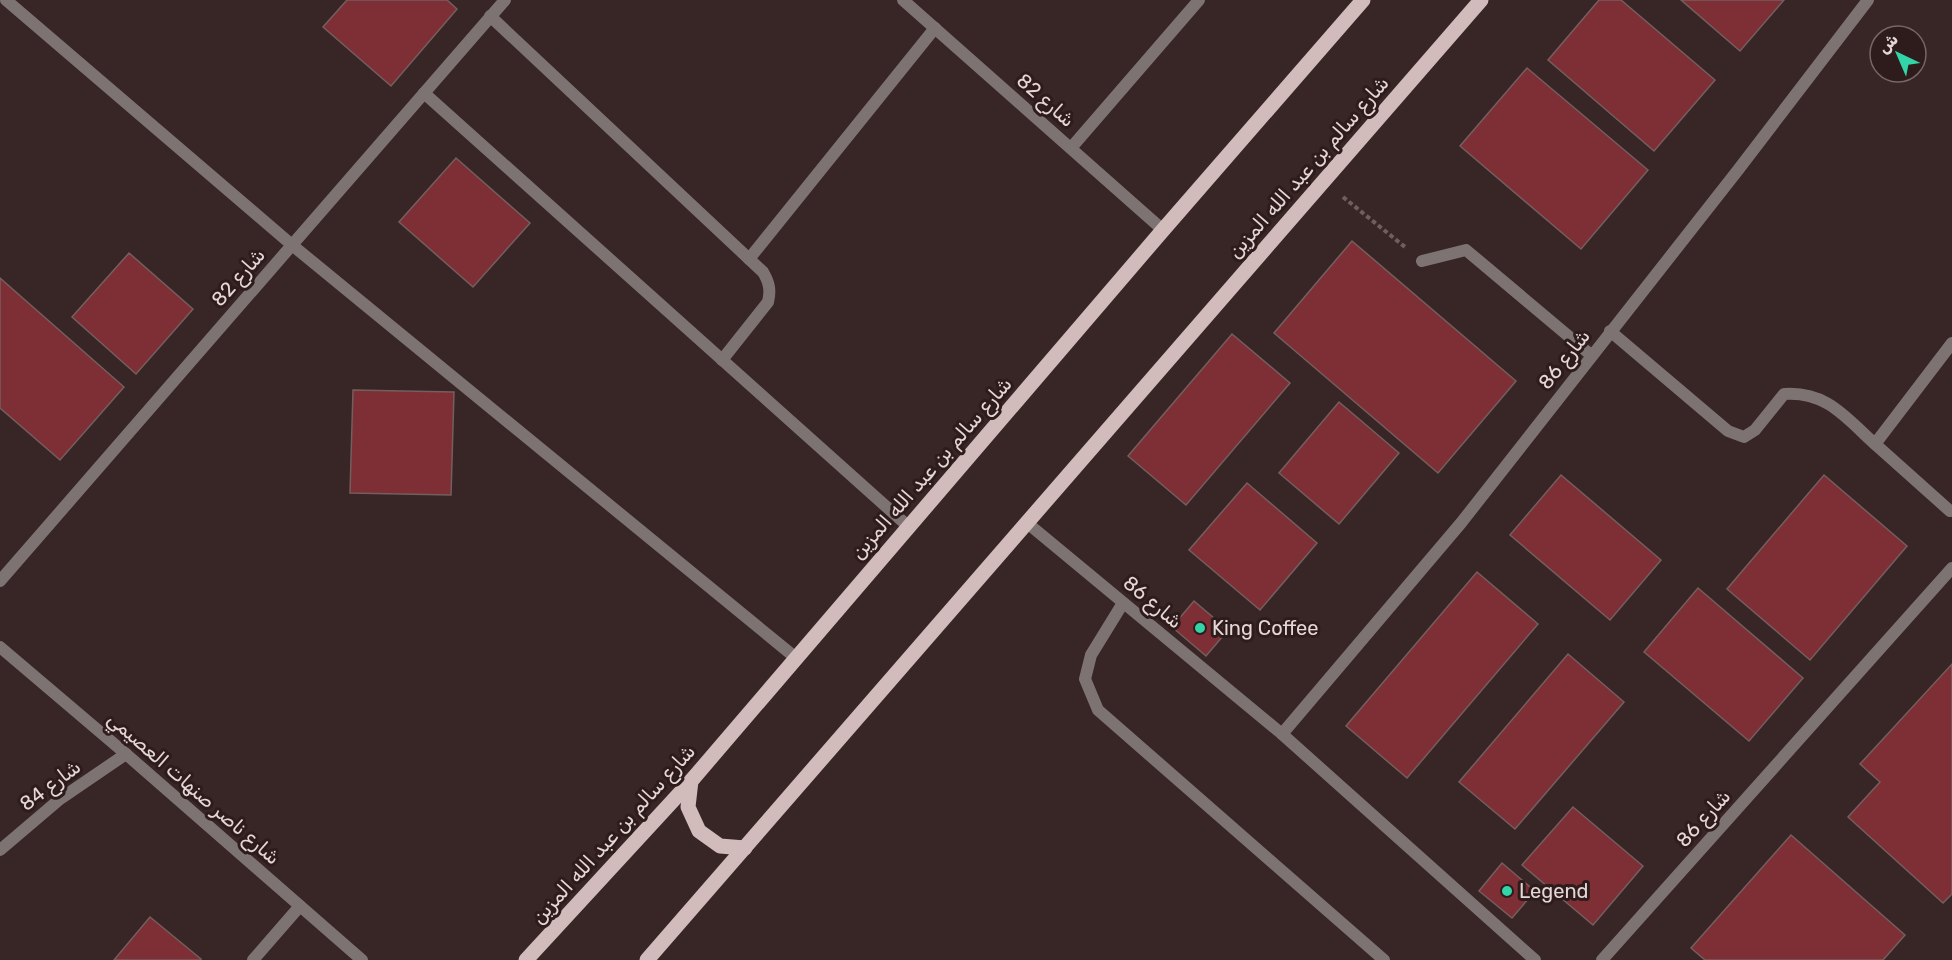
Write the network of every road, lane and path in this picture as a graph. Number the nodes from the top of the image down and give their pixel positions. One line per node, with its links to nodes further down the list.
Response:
1 (6, 0): 14 (street)
2 (505, 0): 8 (street, شارع 82)
3 (903, 0): 9 (street, شارع 82)
4 (1199, 0): 11 (street)
5 (1364, 0): 13 (main road, شارع سالم بن عبد الله المزين)
6 (1481, 0): 12 (main road, شارع سالم بن عبد الله المزين)
7 (1868, 0): 17 (street, شارع 86)
8 (490, 16): 10 (street, شارع 82); 15 (street)
9 (935, 28): 11 (street, شارع 82); 15 (street)
10 (424, 93): 14 (street, شارع 82); 20 (street)
11 (1071, 148): 13 (street, شارع 82)
12 (1324, 181): 16 (path); 23 (main road, شارع سالم بن عبد الله المزين)
13 (1162, 230): 24 (main road, شارع سالم بن عبد الله المزين)
14 (292, 245): 26 (street, شارع 82); 29 (street)
15 (748, 259): 20 (street)
16 (1422, 261): 19 (street)
17 (1610, 331): 19 (street, شارع 86); 21 (street)
18 (1952, 343): 21 (street)
19 (1591, 355): 30 (street, شارع 86)
20 (722, 360): 24 (street)
21 (1875, 444): 22 (street)
22 (1950, 511)
23 (1026, 522): 27 (street, شارع 86); 33 (main road, شارع سالم بن عبد الله المزين)
24 (909, 527): 29 (main road, شارع سالم بن عبد الله المزين)
25 (1952, 568): 42 (street, شارع 86)
26 (0, 581)
27 (1123, 603): 30 (street, شارع 86); 40 (street)
28 (0, 647): 31 (street, شارع ناصر صنهات العصيمي)
29 (796, 658): 32 (main road, شارع سالم بن عبد الله المزين)
30 (1282, 734): 41 (street, شارع 86)
31 (126, 754): 34 (street, شارع 84); 35 (street, شارع ناصر صنهات العصيمي)
32 (691, 781): 33 (main road); 38 (main road, شارع سالم بن عبد الله المزين)
33 (745, 848): 39 (main road, شارع سالم بن عبد الله المزين)
34 (0, 850)
35 (300, 906): 36 (street); 37 (street, شارع ناصر صنهات العصيمي)
36 (253, 960)
37 (362, 960)
38 (526, 960)
39 (647, 960)
40 (1384, 960)
41 (1535, 960)
42 (1602, 960)

